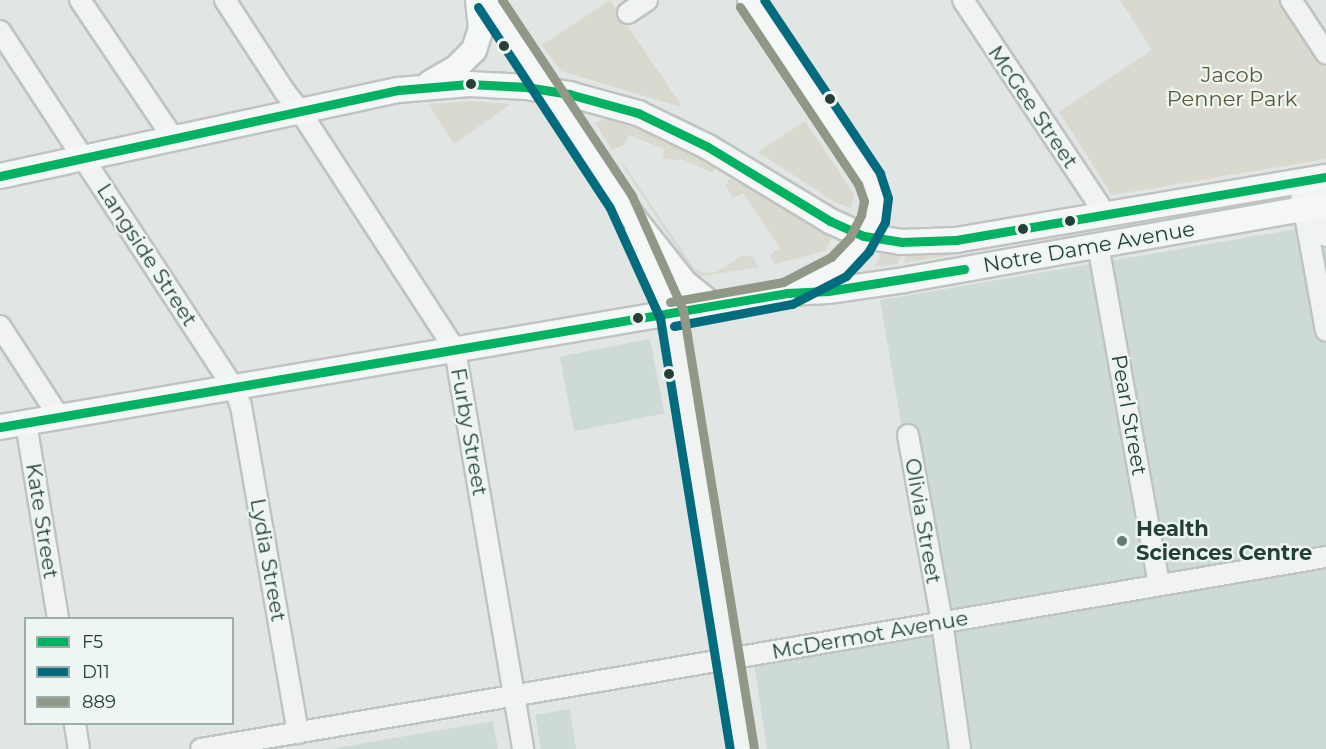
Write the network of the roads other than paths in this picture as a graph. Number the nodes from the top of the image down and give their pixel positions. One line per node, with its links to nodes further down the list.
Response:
1 (80, 0): 15 (street)
2 (225, 0): 14 (street, Furby Street)
3 (478, 0): 12 (main road)
4 (488, 0): 13 (main road)
5 (647, 0): 9 (street)
6 (750, 0): 22 (main road)
7 (963, 0): 21 (street, McGee Street)
8 (1291, 0): 11 (street)
9 (628, 13)
10 (0, 32): 16 (street, Langside Street)
11 (1326, 53)
12 (425, 86): 13 (main road, Notre Dame Avenue); 14 (main road)
13 (547, 90): 19 (main road); 22 (main road, Notre Dame Avenue)
14 (300, 111): 15 (main road); 30 (street, Furby Street)
15 (173, 138): 16 (main road)
16 (82, 157): 17 (main road); 31 (street, Langside Street)
17 (0, 176)
18 (1314, 179): 20 (street); 21 (main road, Notre Dame Avenue)
19 (621, 202): 26 (main road); 27 (main road)
20 (1317, 206): 23 (street); 24 (main road, Notre Dame Avenue); 29 (street)
21 (1105, 214): 22 (main road, Notre Dame Avenue)
22 (864, 236): 25 (main road)
23 (1326, 236)
24 (1098, 245): 25 (main road, Notre Dame Avenue); 37 (street, Pearl Street)
25 (787, 294): 26 (main road, Notre Dame Avenue)
26 (713, 306): 27 (main road, Notre Dame Avenue)
27 (672, 314): 30 (main road, Notre Dame Avenue); 40 (street)
28 (0, 326): 32 (street)
29 (1326, 331)
30 (455, 350): 31 (main road, Notre Dame Avenue); 41 (street, Furby Street)
31 (234, 388): 32 (main road, Notre Dame Avenue); 43 (street, Lydia Street)
32 (59, 417): 33 (main road, Notre Dame Avenue)
33 (26, 423): 34 (main road, Notre Dame Avenue); 38 (street, Kate Street)
34 (0, 427)
35 (908, 435): 39 (street, Olivia Street)
36 (1326, 557): 37 (street, McDermot Avenue)
37 (1160, 585): 39 (street, McDermot Avenue)
38 (58, 617)
39 (942, 622): 40 (street, McDermot Avenue); 48 (street, Olivia Street)
40 (728, 661): 41 (street, McDermot Avenue); 47 (street)
41 (513, 696): 43 (street, McDermot Avenue); 46 (street, Furby Street)
42 (75, 725): 44 (street)
43 (298, 733): 45 (street, McDermot Avenue)
44 (79, 749)
45 (201, 749)
46 (523, 749)
47 (742, 749)
48 (960, 749)

